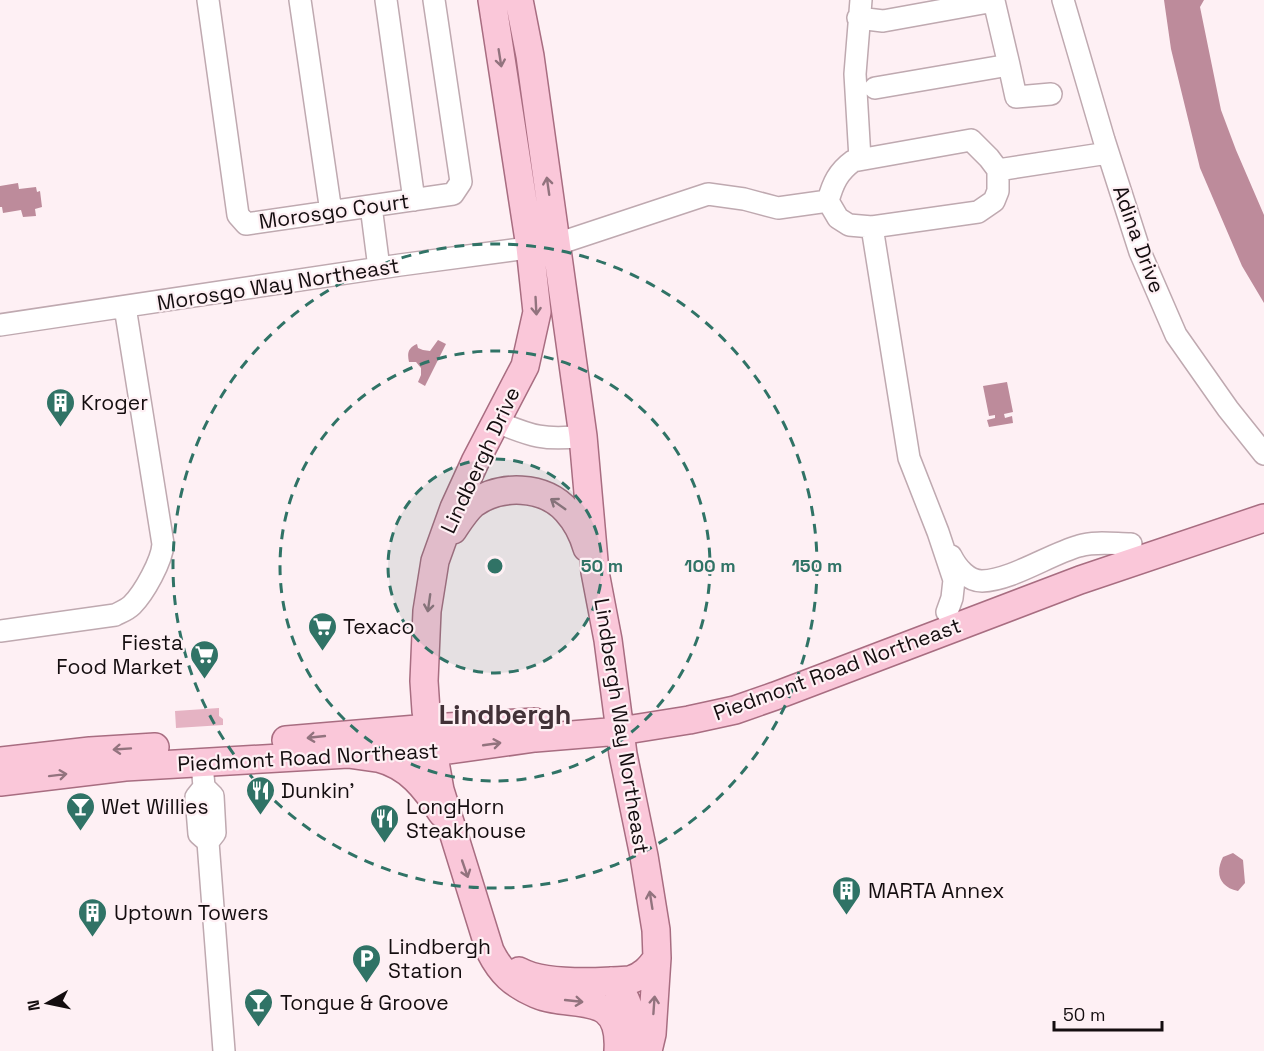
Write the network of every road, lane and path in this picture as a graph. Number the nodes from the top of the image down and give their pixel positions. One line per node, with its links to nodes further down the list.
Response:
1 (208, 0): 19 (street, Morosgo Court)
2 (300, 0): 19 (street)
3 (386, 0): 16 (street)
4 (434, 0): 16 (street, Morosgo Court)
5 (492, 0): 22 (main road, Lindbergh Drive, one-way to 22)
6 (519, 0): 21 (main road, Lindbergh Way Northeast, one-way to 6)
7 (1063, 0): 13 (street, Adina Drive)
8 (993, 1): 9 (street); 10 (street)
9 (859, 9): 14 (street)
10 (1009, 65): 11 (street); 12 (street)
11 (875, 88)
12 (1051, 94)
13 (1108, 153): 15 (street); 28 (street, Adina Drive)
14 (860, 159): 15 (street); 17 (street)
15 (998, 170): 20 (street)
16 (414, 200): 18 (street, Morosgo Court)
17 (828, 201): 20 (street); 21 (street, Morosgo Way Northeast)
18 (371, 206): 19 (street, Morosgo Court); 23 (street)
19 (331, 212)
20 (872, 227): 31 (street)
21 (557, 244): 22 (street, Morosgo Way Northeast); 27 (main road, Lindbergh Way Northeast)
22 (530, 247): 23 (street, Morosgo Way Northeast); 26 (main road, Lindbergh Drive, one-way to 26)
23 (379, 268): 24 (street, Morosgo Way Northeast)
24 (125, 307): 25 (street, Morosgo Way Northeast); 36 (street)
25 (0, 325)
26 (500, 416): 27 (street); 33 (main road, Lindbergh Drive)
27 (582, 430): 34 (main road, Lindbergh Way Northeast)
28 (1264, 454)
29 (1264, 499): 32 (main road, Piedmont Road Northeast)
30 (1264, 518): 37 (main road, Piedmont Road Northeast)
31 (938, 532): 32 (street); 35 (street)
32 (1131, 544): 35 (main road, Piedmont Road Northeast)
33 (435, 561): 34 (main road, one-way to 33); 38 (main road, Lindbergh Drive, one-way to 38)
34 (595, 572): 37 (main road, Lindbergh Way Northeast)
35 (947, 612): 37 (main road, Piedmont Road Northeast)
36 (0, 631)
37 (618, 723): 38 (main road, Piedmont Road Northeast); 45 (main road, Lindbergh Way Northeast, one-way to 37)
38 (431, 740): 39 (main road, Piedmont Road Northeast); 40 (main road, Piedmont Road Northeast, one-way to 40); 43 (main road, Lindbergh Drive)
39 (376, 758): 41 (main road, Piedmont Road Northeast); 43 (main road)
40 (0, 761)
41 (203, 775): 42 (main road, Piedmont Road Northeast, one-way to 41); 47 (street)
42 (0, 782)
43 (450, 825): 44 (main road, Lindbergh Drive, one-way to 44)
44 (490, 951): 46 (main road); 48 (main road, Lindbergh Drive, one-way to 48)
45 (657, 958): 46 (main road); 50 (main road, one-way to 45)
46 (611, 981): 49 (main road)
47 (224, 1051)
48 (618, 1051)
49 (624, 1051)
50 (648, 1051)

